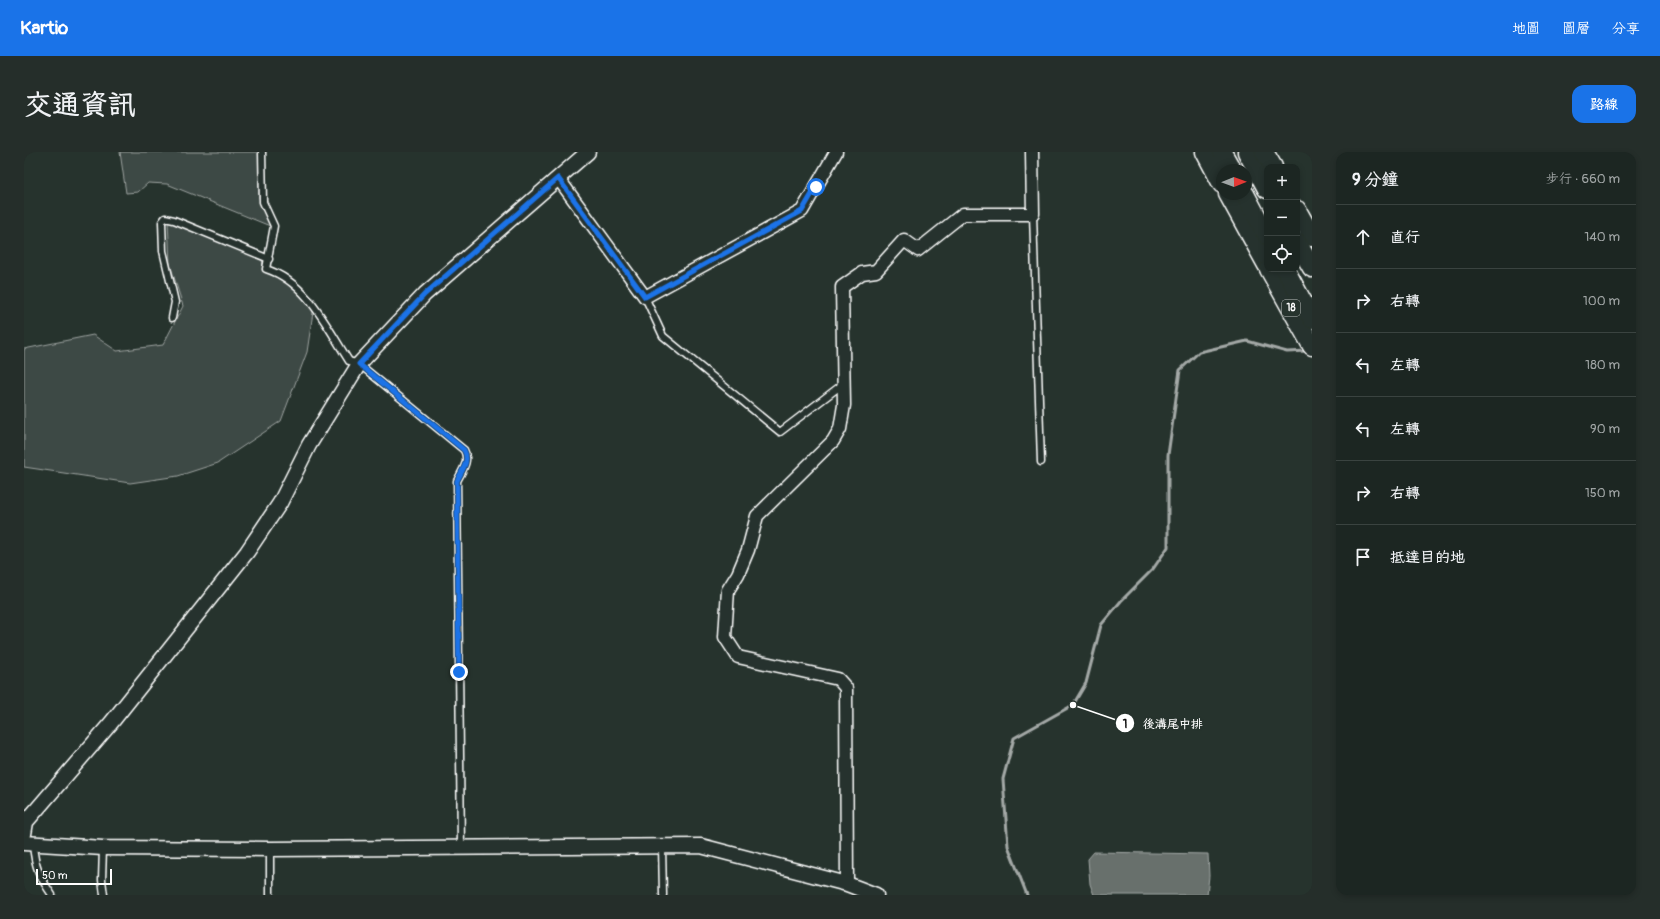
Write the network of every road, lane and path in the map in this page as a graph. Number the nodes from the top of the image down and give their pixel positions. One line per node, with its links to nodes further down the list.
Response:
1 (262, 152): 21 (lane)
2 (588, 152): 12 (street)
3 (836, 152): 26 (street)
4 (1032, 152): 16 (street)
5 (1205, 152): 11 (main road)
6 (1222, 152): 9 (main road)
7 (1247, 152): 13 (main road)
8 (1264, 152): 10 (main road)
9 (1229, 164)
10 (1271, 164)
11 (1216, 173)
12 (558, 178): 26 (street); 30 (street)
13 (1264, 183)
14 (1231, 200): 22 (main road)
15 (1248, 200): 18 (main road)
16 (1033, 214): 31 (street); 32 (lane)
17 (1300, 215): 19 (main road)
18 (1264, 230)
19 (1312, 237)
20 (1300, 247): 23 (main road)
21 (268, 259): 27 (lane); 30 (lane)
22 (1264, 260)
23 (1312, 268)
24 (1271, 272): 29 (main road, 18)
25 (1287, 272): 28 (main road, 18)
26 (645, 297): 31 (lane)
27 (172, 318)
28 (1312, 319)
29 (1312, 346)
30 (359, 364): 33 (street); 37 (lane)
31 (844, 384): 39 (street)
32 (1041, 462)
33 (25, 822)
34 (28, 844): 36 (street); 40 (lane)
35 (662, 846): 37 (street); 39 (street); 43 (lane)
36 (103, 848): 38 (street); 41 (lane)
37 (461, 848): 38 (street)
38 (270, 849): 42 (lane)
39 (847, 886): 44 (street)
40 (52, 895)
41 (104, 895)
42 (270, 895)
43 (663, 895)
44 (876, 895)

